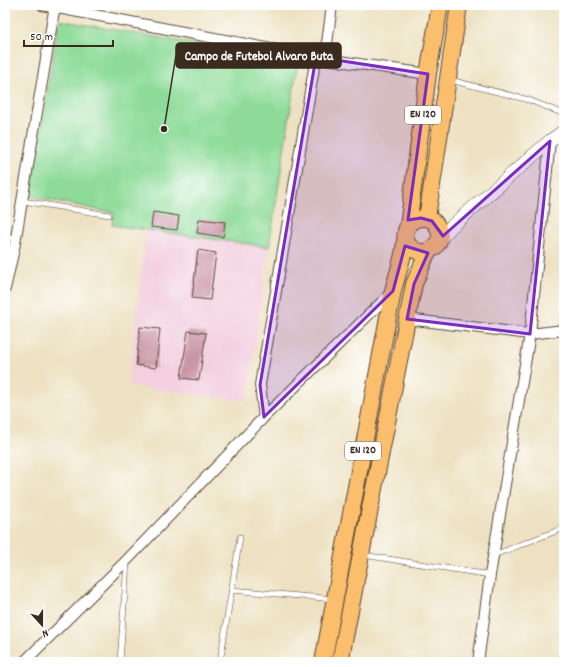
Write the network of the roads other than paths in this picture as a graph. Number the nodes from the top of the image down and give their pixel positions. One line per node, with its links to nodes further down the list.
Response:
1 (42, 5): 5 (street)
2 (332, 5): 6 (street)
3 (440, 5): 7 (main road, EN 120)
4 (459, 5): 8 (main road, EN 120)
5 (55, 6): 6 (street); 12 (street)
6 (320, 58): 7 (street); 23 (street)
7 (428, 74): 15 (main road, EN 120)
8 (447, 79): 9 (lane); 14 (main road, EN 120)
9 (564, 114)
10 (564, 131): 11 (street)
11 (550, 141): 16 (street); 22 (street)
12 (23, 201): 13 (lane); 18 (street)
13 (109, 215)
14 (427, 218): 15 (main road); 16 (main road)
15 (407, 234): 17 (main road); 19 (main road, EN 120)
16 (439, 240): 17 (main road, EN 120)
17 (428, 252): 20 (main road, EN 120)
18 (5, 289)
19 (393, 291): 23 (street); 31 (main road, EN 120)
20 (407, 318): 22 (street); 26 (main road, EN 120)
21 (564, 330): 22 (street)
22 (530, 334): 27 (street)
23 (264, 417): 28 (street)
24 (564, 528): 27 (lane)
25 (240, 537): 30 (lane)
26 (360, 555): 29 (lane); 36 (main road, EN 120)
27 (494, 555): 29 (street)
28 (128, 559): 32 (street); 33 (lane)
29 (490, 575): 37 (street)
30 (231, 590): 31 (lane); 34 (lane)
31 (335, 599): 35 (main road, EN 120)
32 (24, 662)
33 (120, 662)
34 (220, 662)
35 (323, 662)
36 (340, 662)
37 (478, 662)

